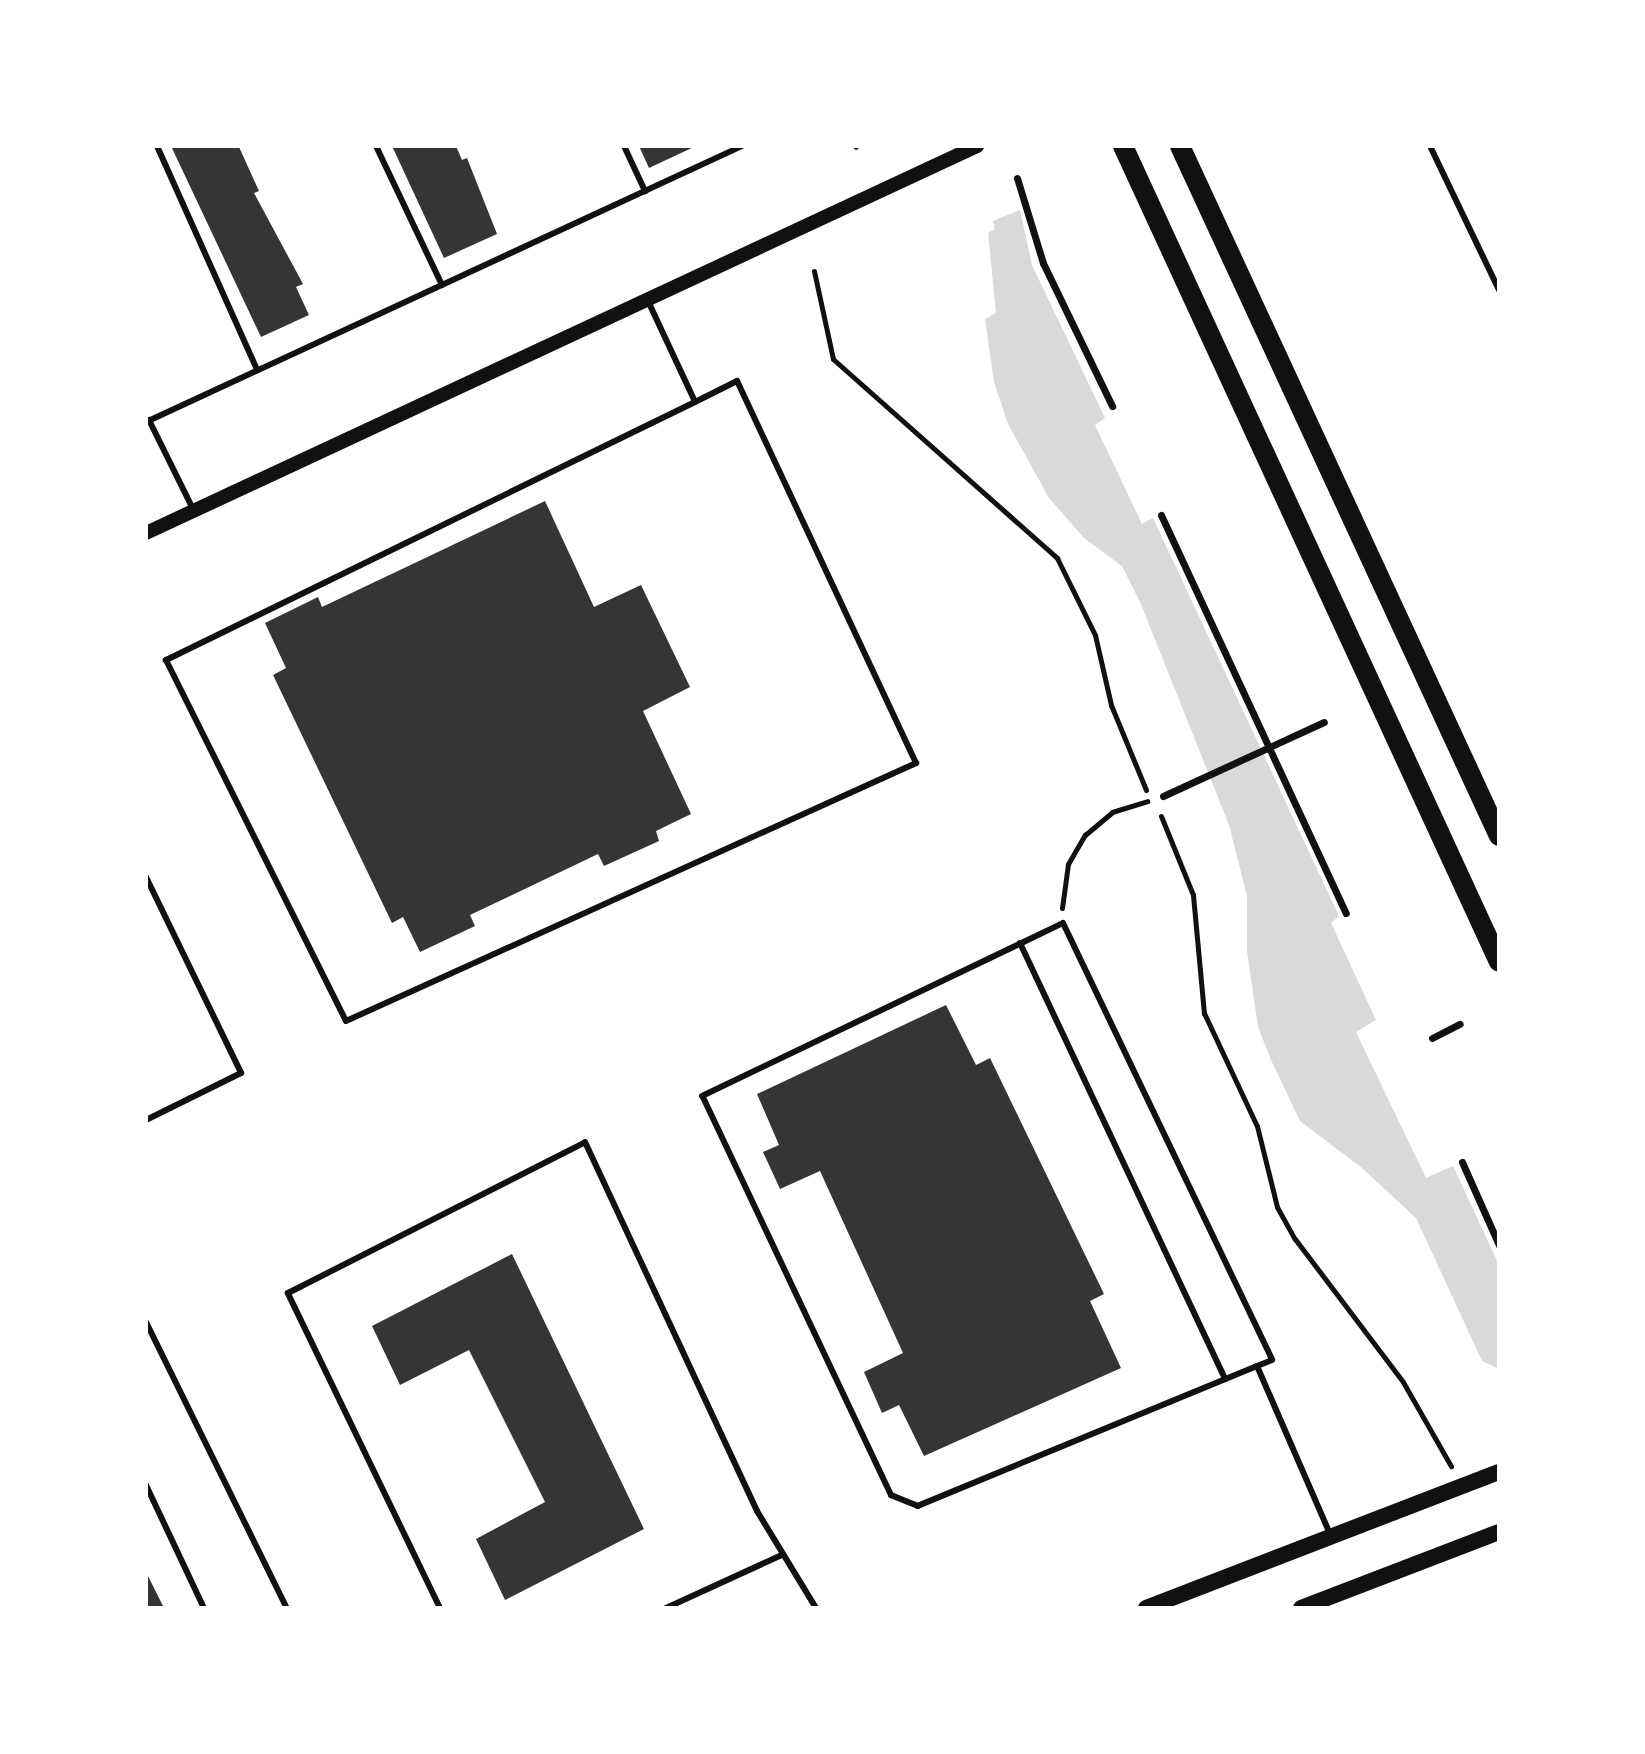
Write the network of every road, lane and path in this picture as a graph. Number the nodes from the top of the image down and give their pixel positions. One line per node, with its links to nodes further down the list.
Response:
1 (157, 146): 15 (lane)
2 (376, 146): 12 (lane)
3 (624, 146): 10 (lane)
4 (742, 146): 10 (lane)
5 (977, 146): 14 (street)
6 (1123, 146): 31 (main road)
7 (1180, 146): 26 (main road)
8 (1430, 146): 13 (lane)
9 (1017, 178): 17 (street)
10 (645, 191): 12 (lane)
11 (814, 271): 25 (path)
12 (442, 285): 15 (lane)
13 (1499, 290)
14 (648, 301): 16 (lane); 19 (street)
15 (257, 370): 18 (lane)
16 (695, 402): 16 (lane)
17 (1112, 406)
18 (147, 421): 19 (lane)
19 (194, 511): 21 (street)
20 (1161, 515): 23 (street)
21 (146, 533)
22 (1324, 722): 23 (street)
23 (1271, 746): 24 (street); 28 (street)
24 (1163, 796)
25 (1151, 799): 29 (path); 42 (path)
26 (1499, 836)
27 (146, 877): 34 (lane)
28 (1346, 913)
29 (1063, 923): 30 (lane); 38 (lane)
30 (1020, 943): 39 (lane); 39 (lane)
31 (1499, 962)
32 (1460, 1024): 33 (street)
33 (1432, 1038)
34 (146, 1120)
35 (1462, 1162): 36 (street)
36 (1499, 1245)
37 (146, 1322): 47 (lane)
38 (1257, 1366): 39 (lane); 44 (lane)
39 (1225, 1379)
40 (1499, 1472): 42 (main road)
41 (146, 1485): 46 (lane)
42 (1462, 1486): 44 (main road)
43 (1499, 1532): 52 (main road)
44 (1331, 1536): 51 (main road)
45 (782, 1555): 48 (lane); 49 (lane); 50 (lane)
46 (204, 1608)
47 (287, 1608)
48 (440, 1608)
49 (666, 1608)
50 (816, 1608)
51 (1146, 1608)
52 (1301, 1608)

